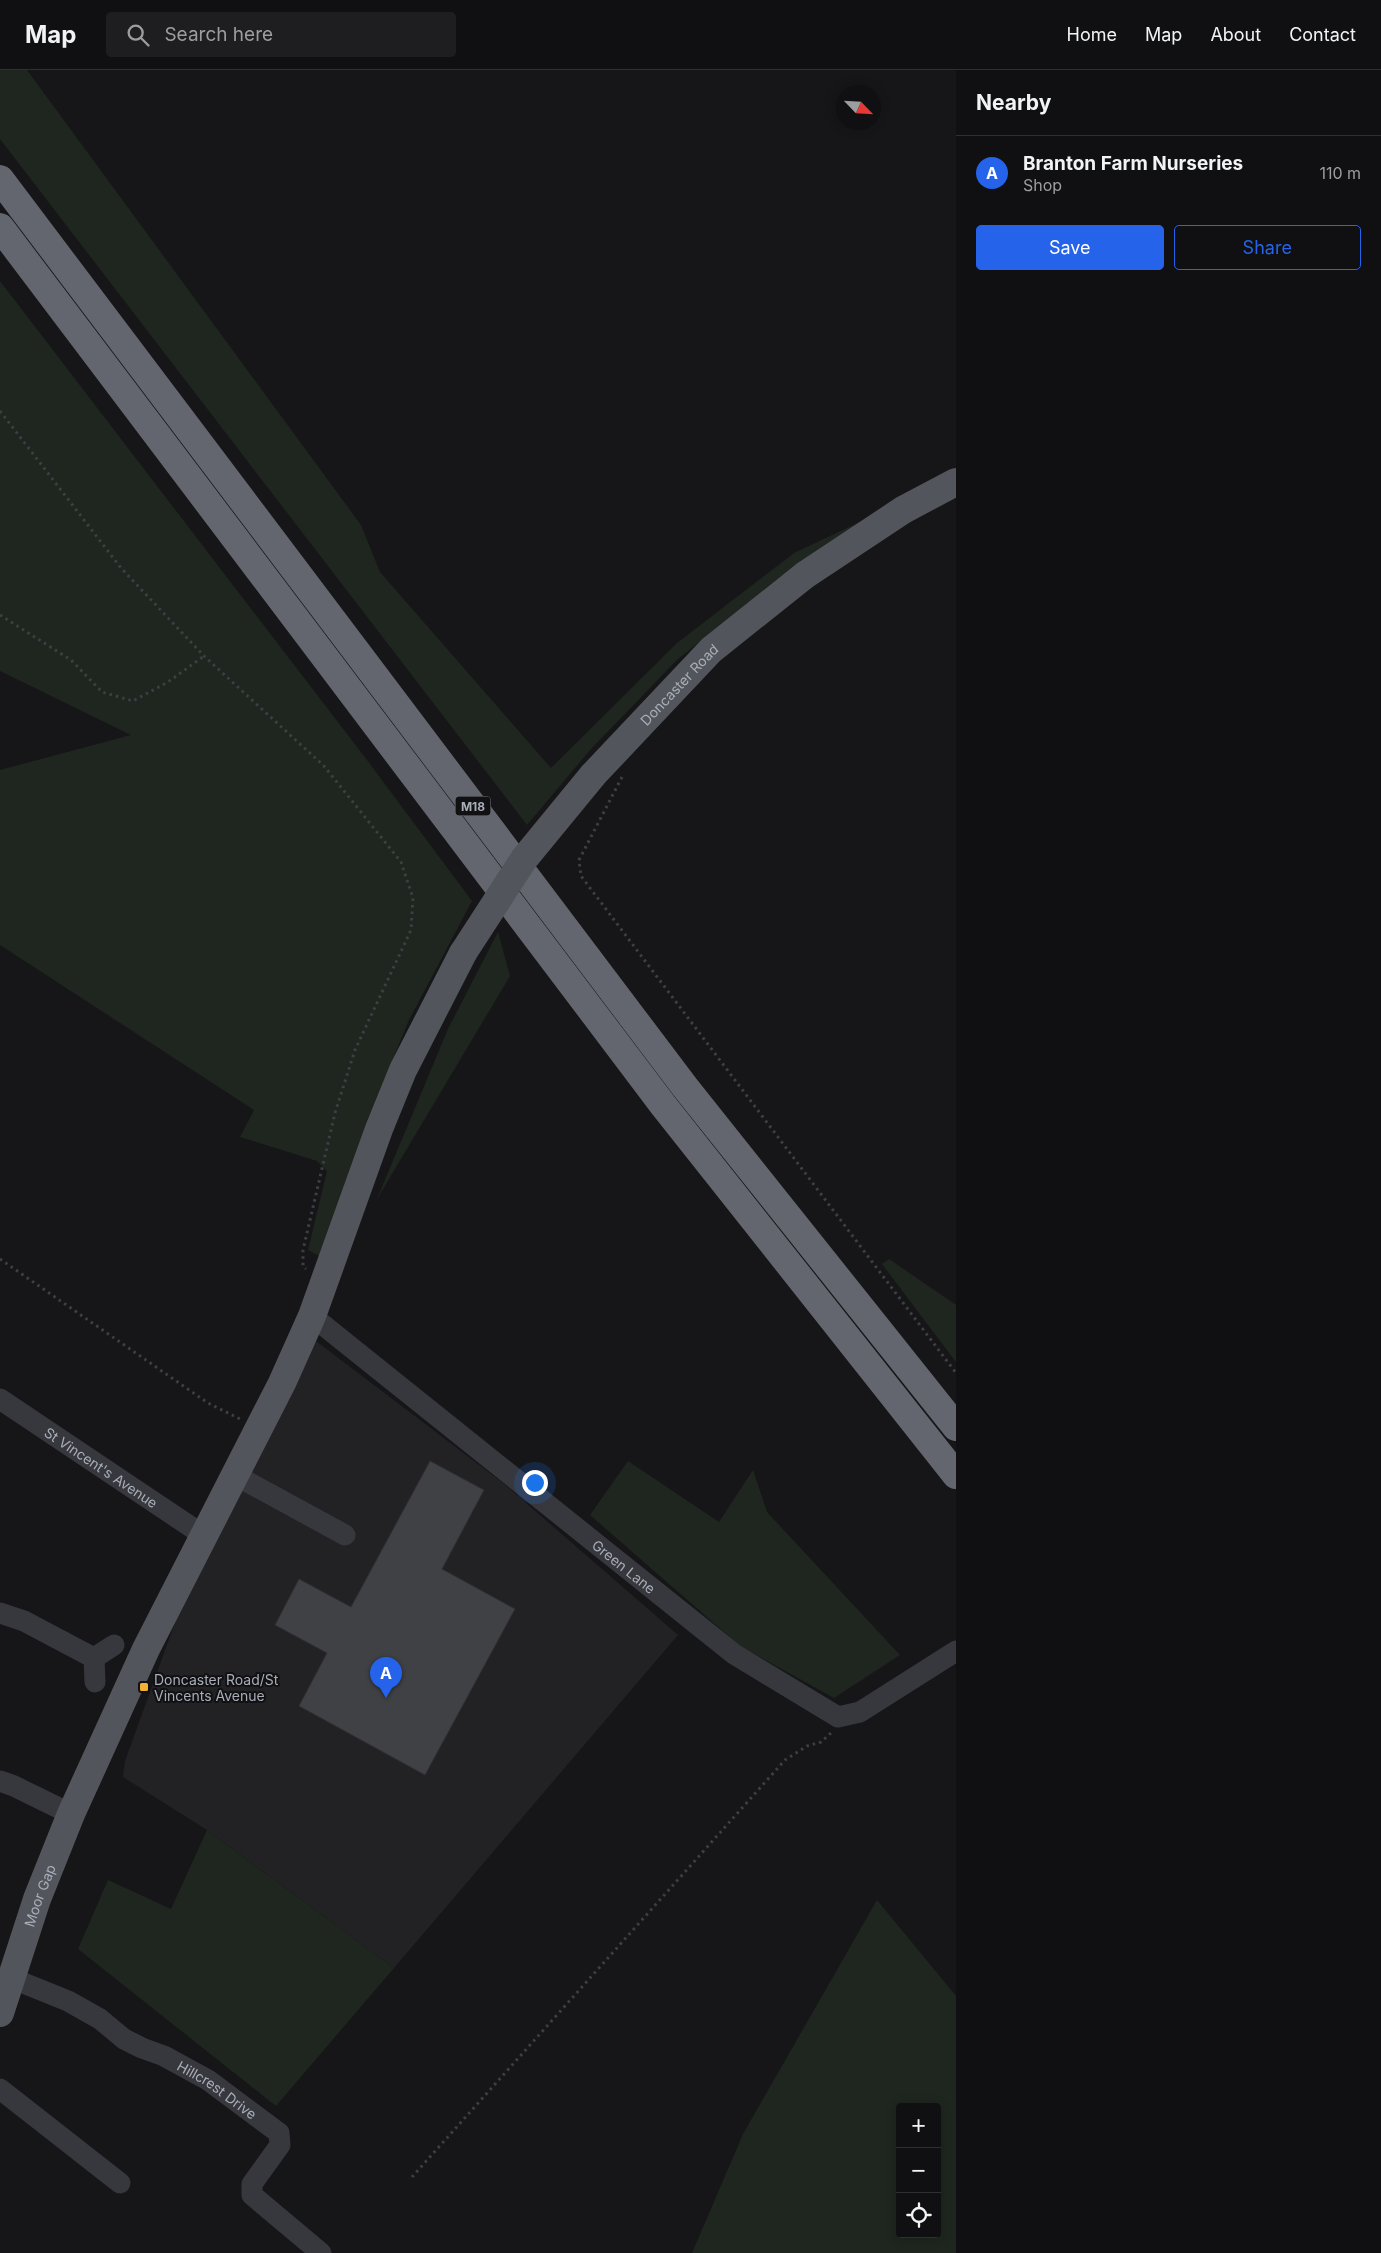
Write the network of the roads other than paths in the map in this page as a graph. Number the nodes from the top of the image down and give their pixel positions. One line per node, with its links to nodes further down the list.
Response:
1 (0, 179): 6 (highway, M18)
2 (0, 226): 8 (highway, M18)
3 (956, 482): 4 (main road, Doncaster Road, bridge)
4 (312, 1316): 7 (main road, Moor Gap); 13 (street, Green Lane)
5 (0, 1399): 10 (street, St Vincent's Avenue)
6 (956, 1427)
7 (235, 1475): 9 (street); 10 (main road, Moor Gap)
8 (956, 1475)
9 (345, 1534)
10 (203, 1535): 17 (main road, Moor Gap)
11 (0, 1613): 14 (street)
12 (114, 1645): 14 (street)
13 (956, 1651)
14 (94, 1658): 15 (street)
15 (95, 1682)
16 (0, 1781): 17 (street)
17 (71, 1814): 18 (main road, Moor Gap)
18 (11, 1978): 19 (main road, Moor Gap); 22 (street, Hillcrest Drive)
19 (0, 2013)
20 (0, 2089): 21 (street)
21 (120, 2183)
22 (322, 2253)

